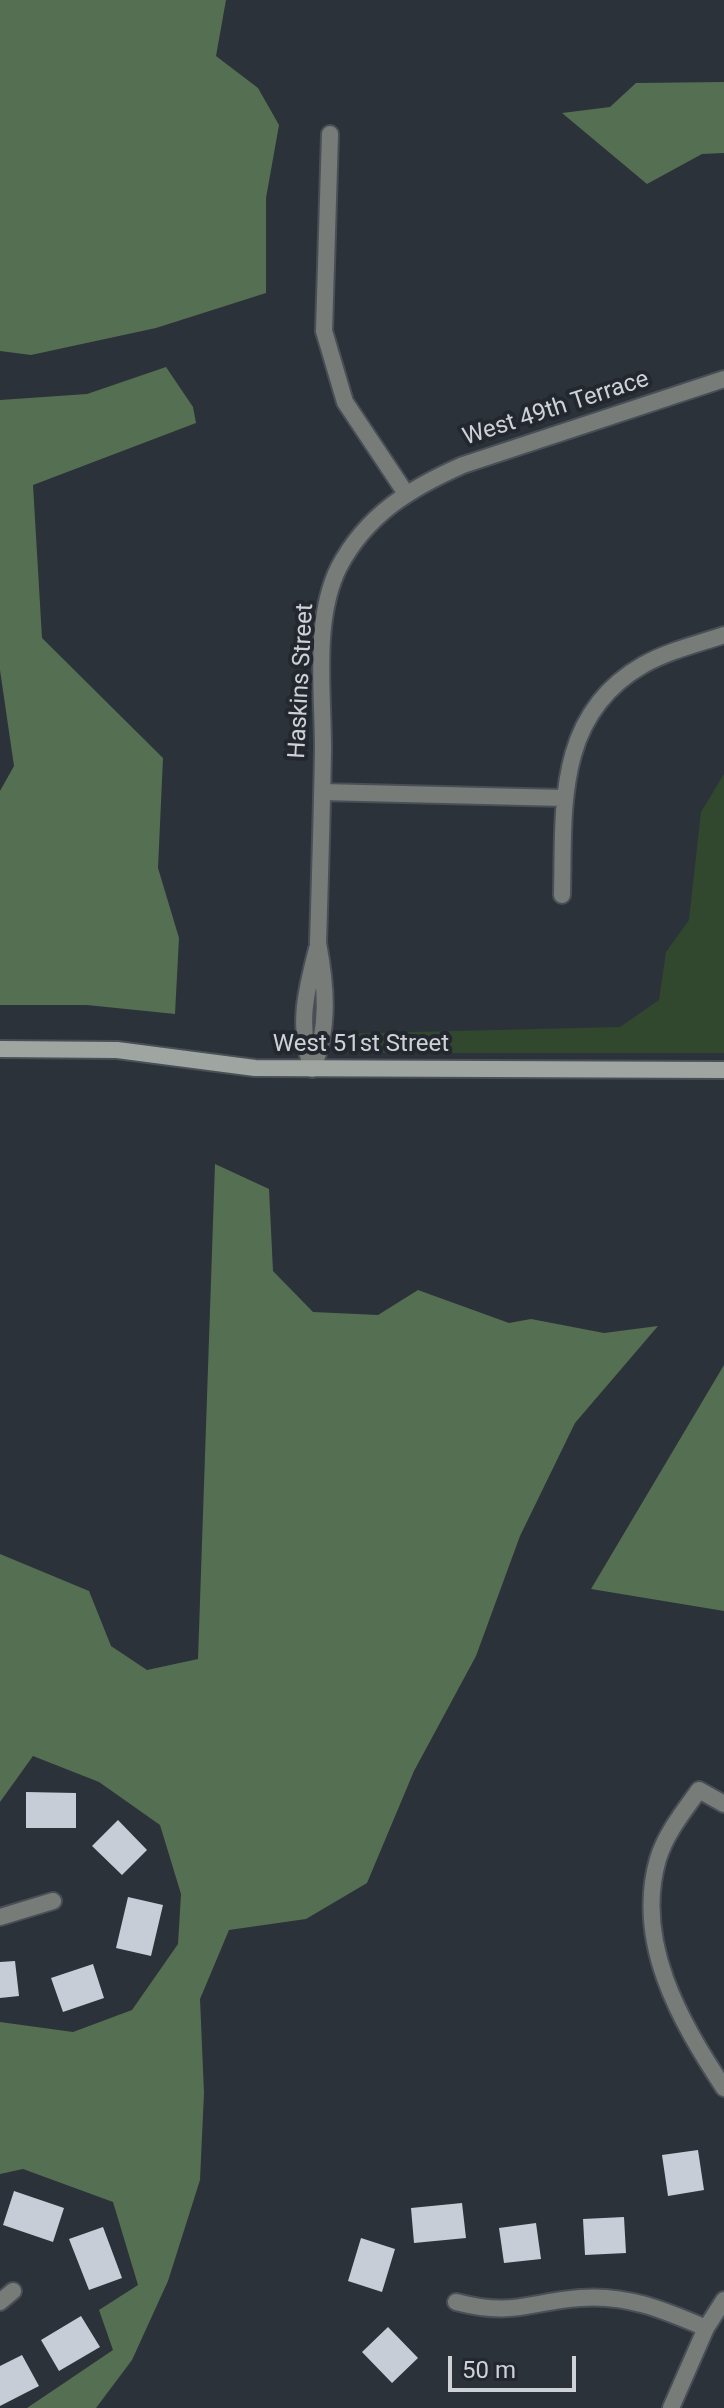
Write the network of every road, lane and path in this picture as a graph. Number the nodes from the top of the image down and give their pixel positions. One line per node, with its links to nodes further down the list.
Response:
1 (330, 134): 3 (street)
2 (724, 379): 3 (street, West 49th Terrace)
3 (405, 492): 5 (street, Haskins Street)
4 (724, 635): 6 (street)
5 (322, 792): 6 (street); 9 (street, Haskins Street)
6 (564, 798): 7 (street)
7 (562, 895)
8 (0, 1049): 9 (street, West 51st Street)
9 (312, 1069): 10 (street, West 51st Street)
10 (724, 1070)
11 (724, 1804): 14 (street)
12 (53, 1901): 13 (street)
13 (0, 1917)
14 (724, 2088)
15 (724, 2300): 17 (street)
16 (456, 2302): 17 (street)
17 (706, 2328): 18 (street)
18 (671, 2408)

